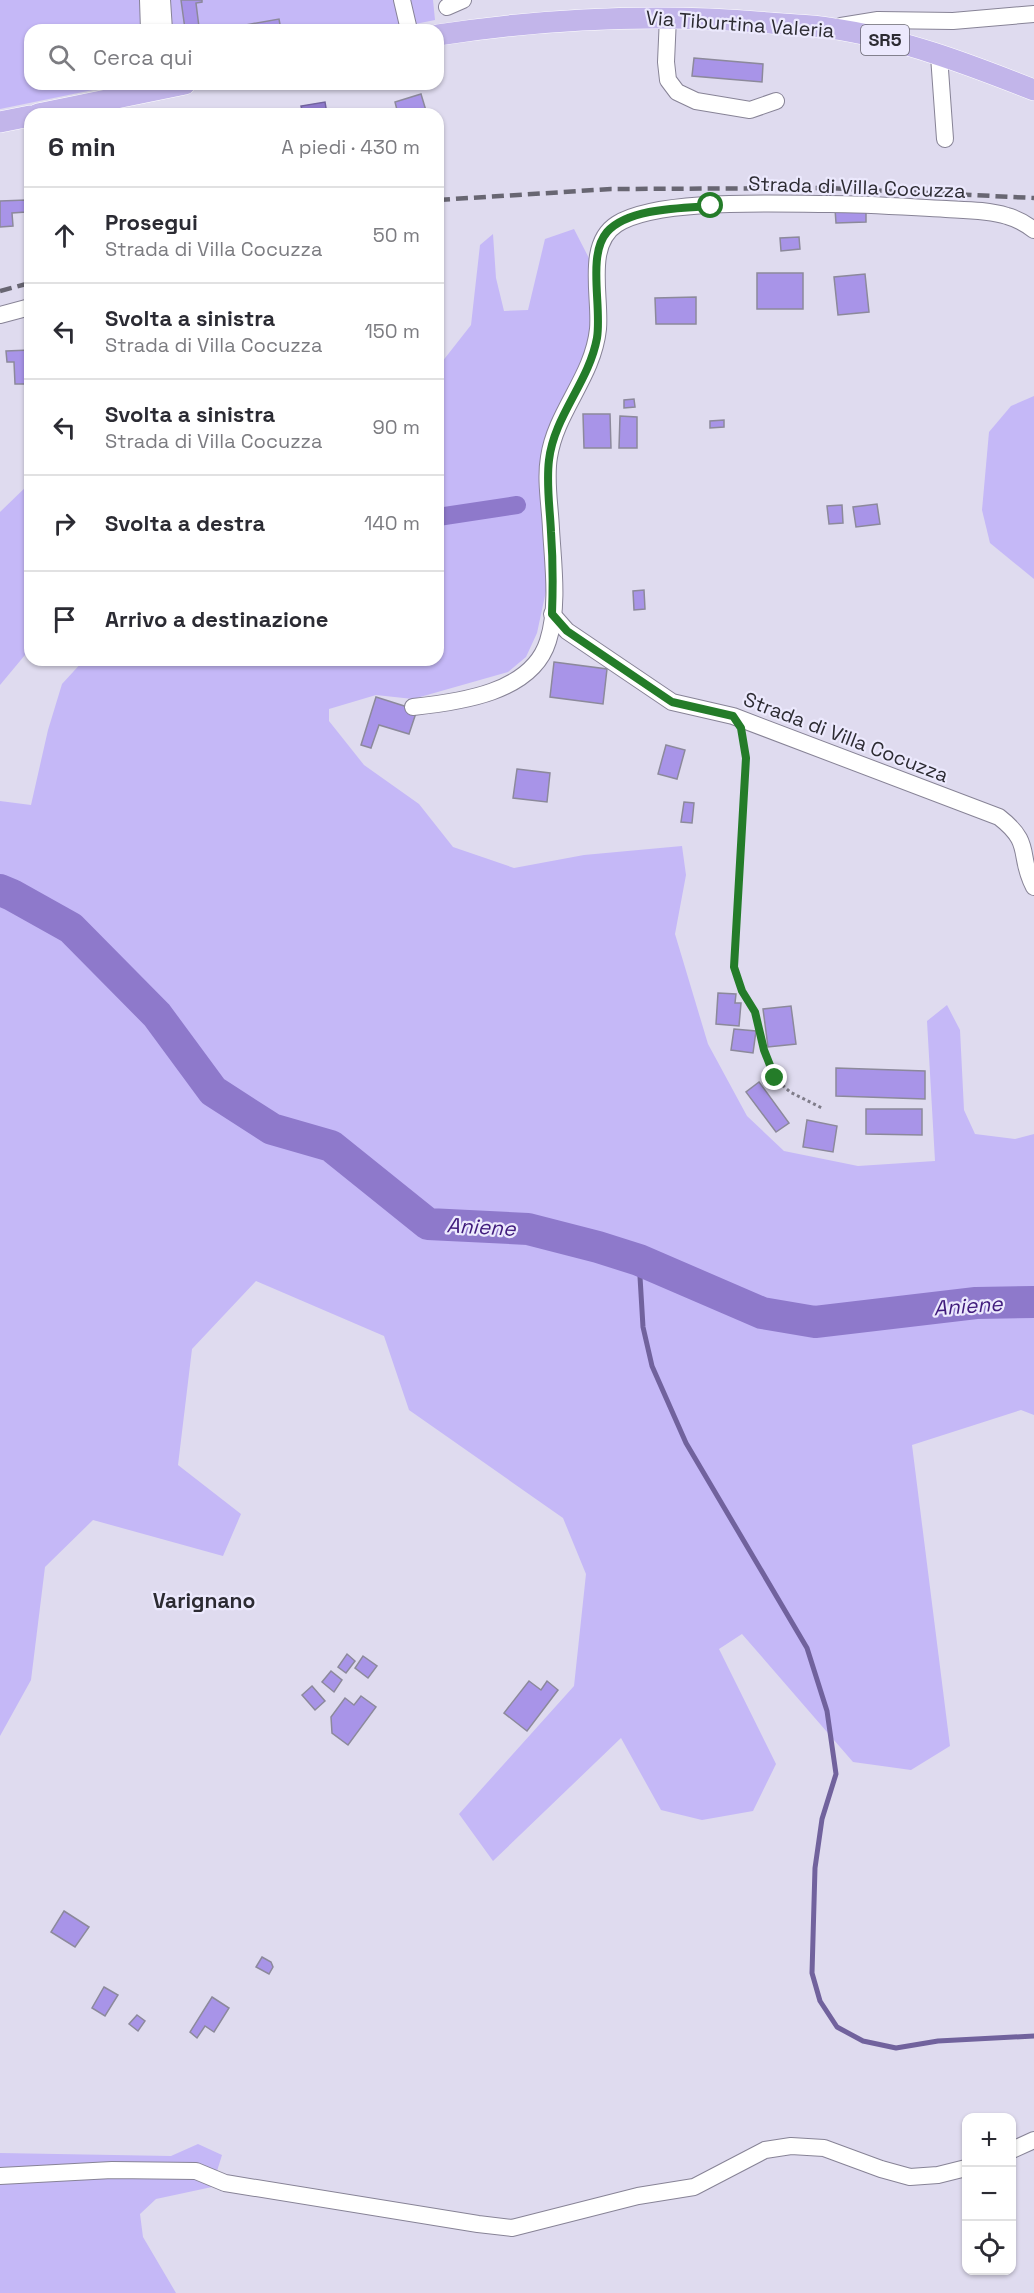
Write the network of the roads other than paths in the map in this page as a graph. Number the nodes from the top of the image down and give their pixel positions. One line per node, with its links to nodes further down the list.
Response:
1 (148, 0): 8 (street)
2 (162, 0): 9 (street)
3 (402, 0): 10 (street)
4 (463, 0): 5 (street)
5 (447, 7)
6 (1034, 14): 11 (street)
7 (668, 17): 11 (main road, Via Tiburtina Valeria / SR5); 12 (main road, Via Tiburtina Valeria / SR5); 16 (street)
8 (148, 24)
9 (164, 24)
10 (408, 24)
11 (829, 28): 13 (main road, Via Tiburtina Valeria / SR5)
12 (444, 33)
13 (939, 56): 15 (main road, Via Tiburtina Valeria / SR5); 20 (street)
14 (145, 90): 17 (main road)
15 (1034, 90)
16 (776, 101)
17 (65, 108)
18 (24, 117): 19 (main road)
19 (0, 122)
20 (945, 140)
21 (1034, 230): 24 (street, Strada di Villa Cocuzza)
22 (24, 309): 23 (street)
23 (0, 315)
24 (552, 614): 25 (street, Strada di Villa Cocuzza); 26 (street, Strada di Villa Cocuzza)
25 (413, 707)
26 (1034, 887)
27 (1034, 2140): 28 (street)
28 (1016, 2148)
29 (962, 2169): 30 (street)
30 (0, 2176)

